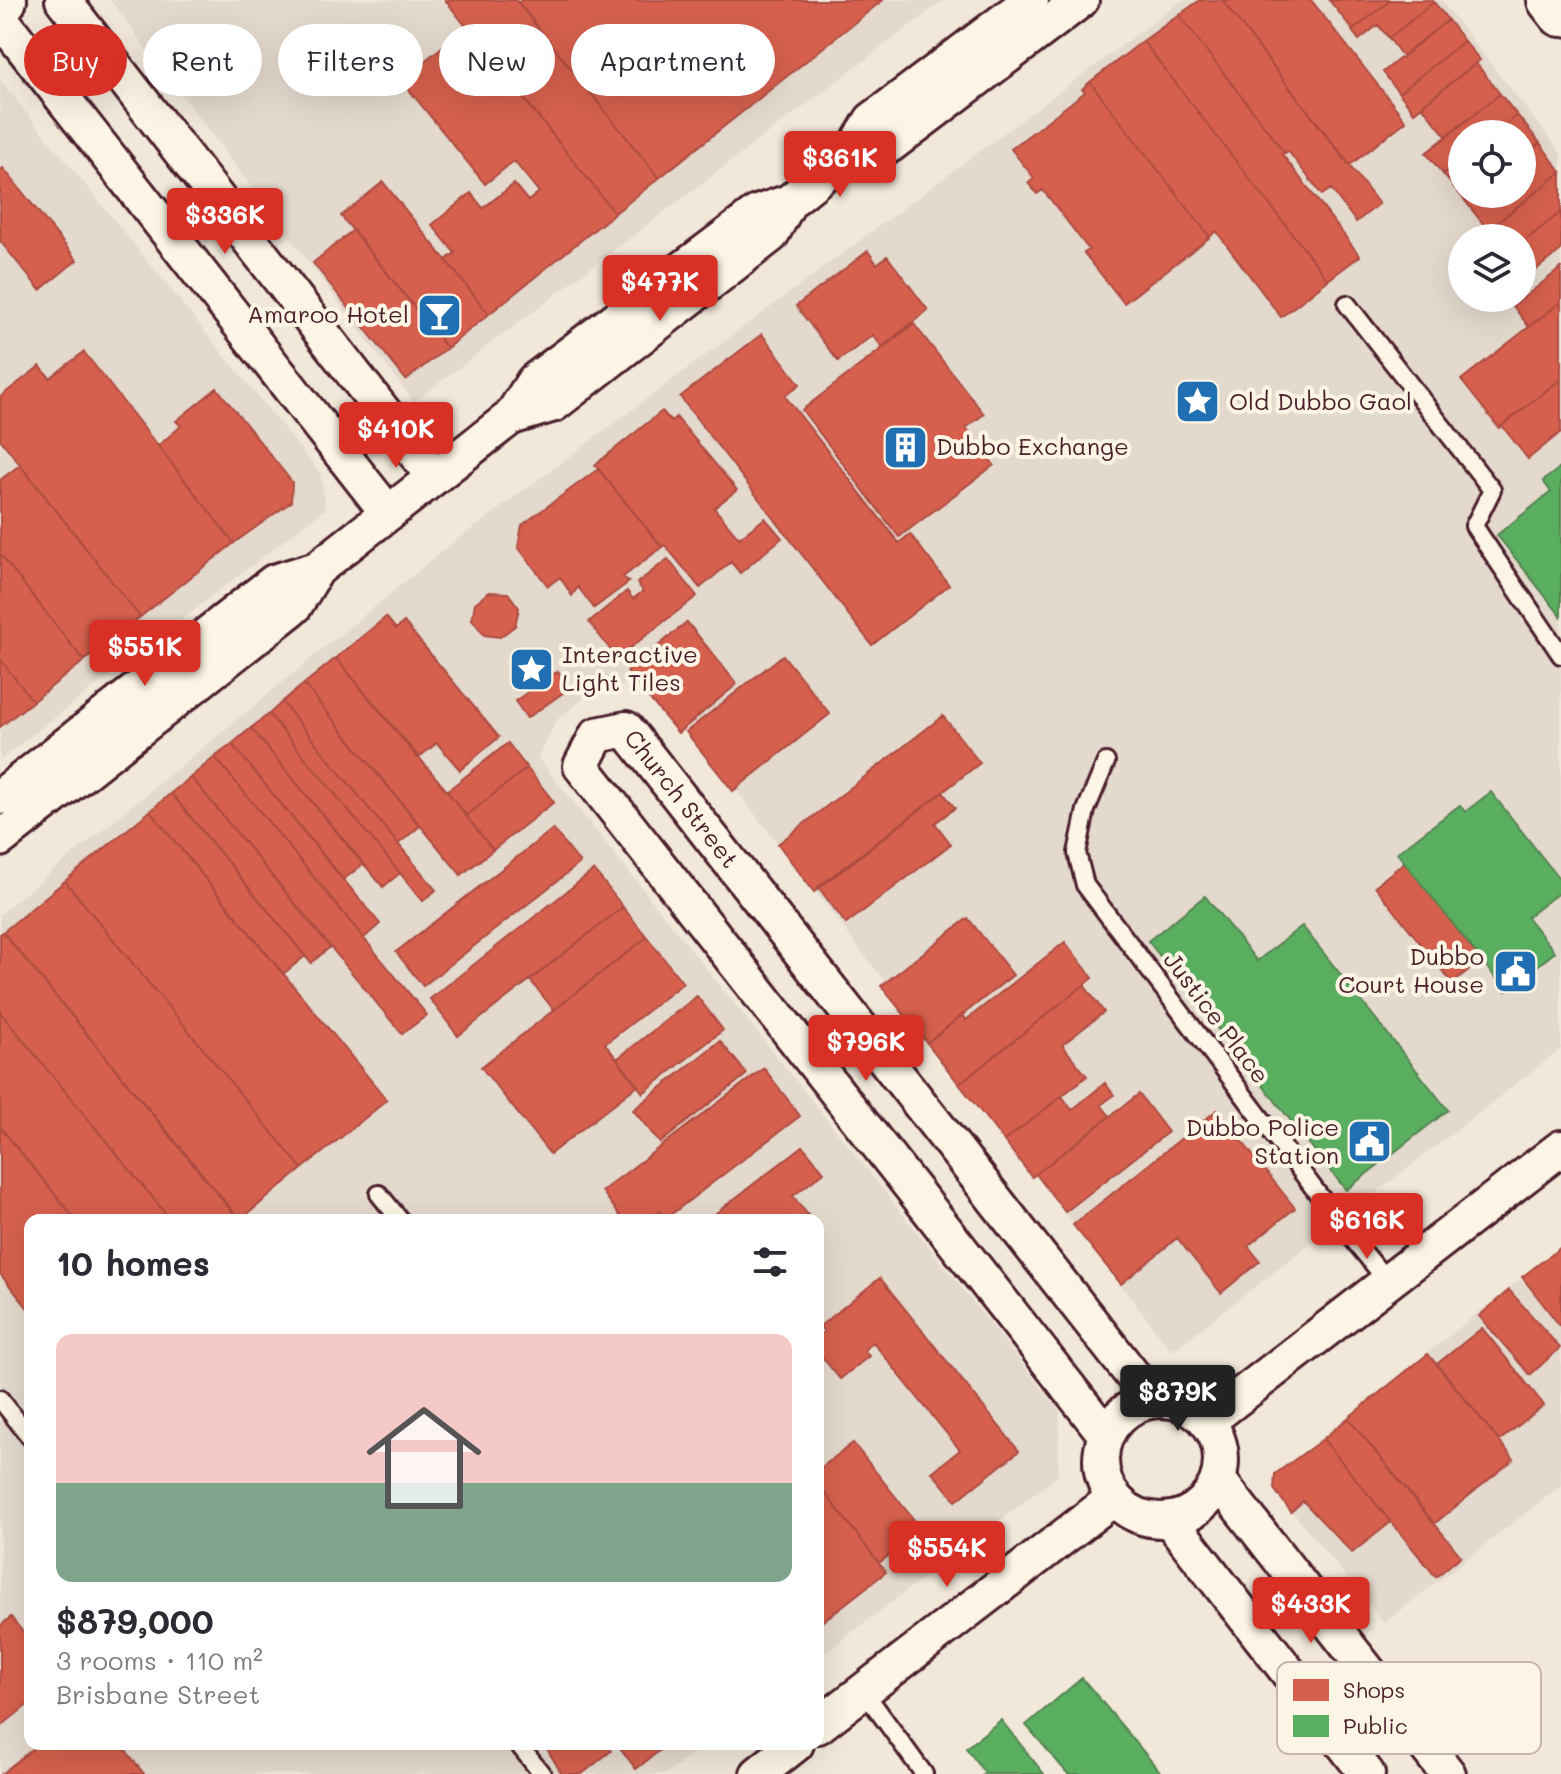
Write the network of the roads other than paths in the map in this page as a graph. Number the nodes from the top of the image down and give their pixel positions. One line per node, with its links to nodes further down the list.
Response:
1 (63, 0): 9 (street)
2 (1031, 0): 7 (street)
3 (1081, 0): 7 (street)
4 (1550, 0): 5 (street)
5 (1561, 14)
6 (0, 18): 10 (street)
7 (854, 150): 9 (street)
8 (1347, 304): 12 (lane)
9 (434, 477): 10 (street)
10 (388, 513): 11 (street)
11 (317, 569): 14 (street); 15 (street)
12 (1561, 655)
13 (1106, 762): 19 (lane, Justice Place)
14 (0, 797)
15 (0, 839)
16 (1561, 1148): 19 (street)
17 (379, 1194): 18 (lane)
18 (395, 1214)
19 (1388, 1282): 22 (street)
20 (0, 1399): 23 (lane)
21 (1152, 1400): 22 (street); 24 (street); 24 (street, Church Street)
22 (1208, 1421): 25 (street)
23 (24, 1429)
24 (1106, 1435): 26 (street)
25 (1219, 1481): 27 (street); 29 (street)
26 (1114, 1498): 27 (street); 30 (street)
27 (1170, 1520): 28 (street)
28 (1280, 1662)
29 (1360, 1662)
30 (863, 1690): 31 (street); 38 (lane)
31 (824, 1721)
32 (523, 1750): 36 (lane)
33 (788, 1750): 37 (street)
34 (1351, 1754): 39 (street)
35 (1432, 1754): 40 (street)
36 (542, 1774)
37 (758, 1774)
38 (924, 1774)
39 (1367, 1774)
40 (1448, 1774)

